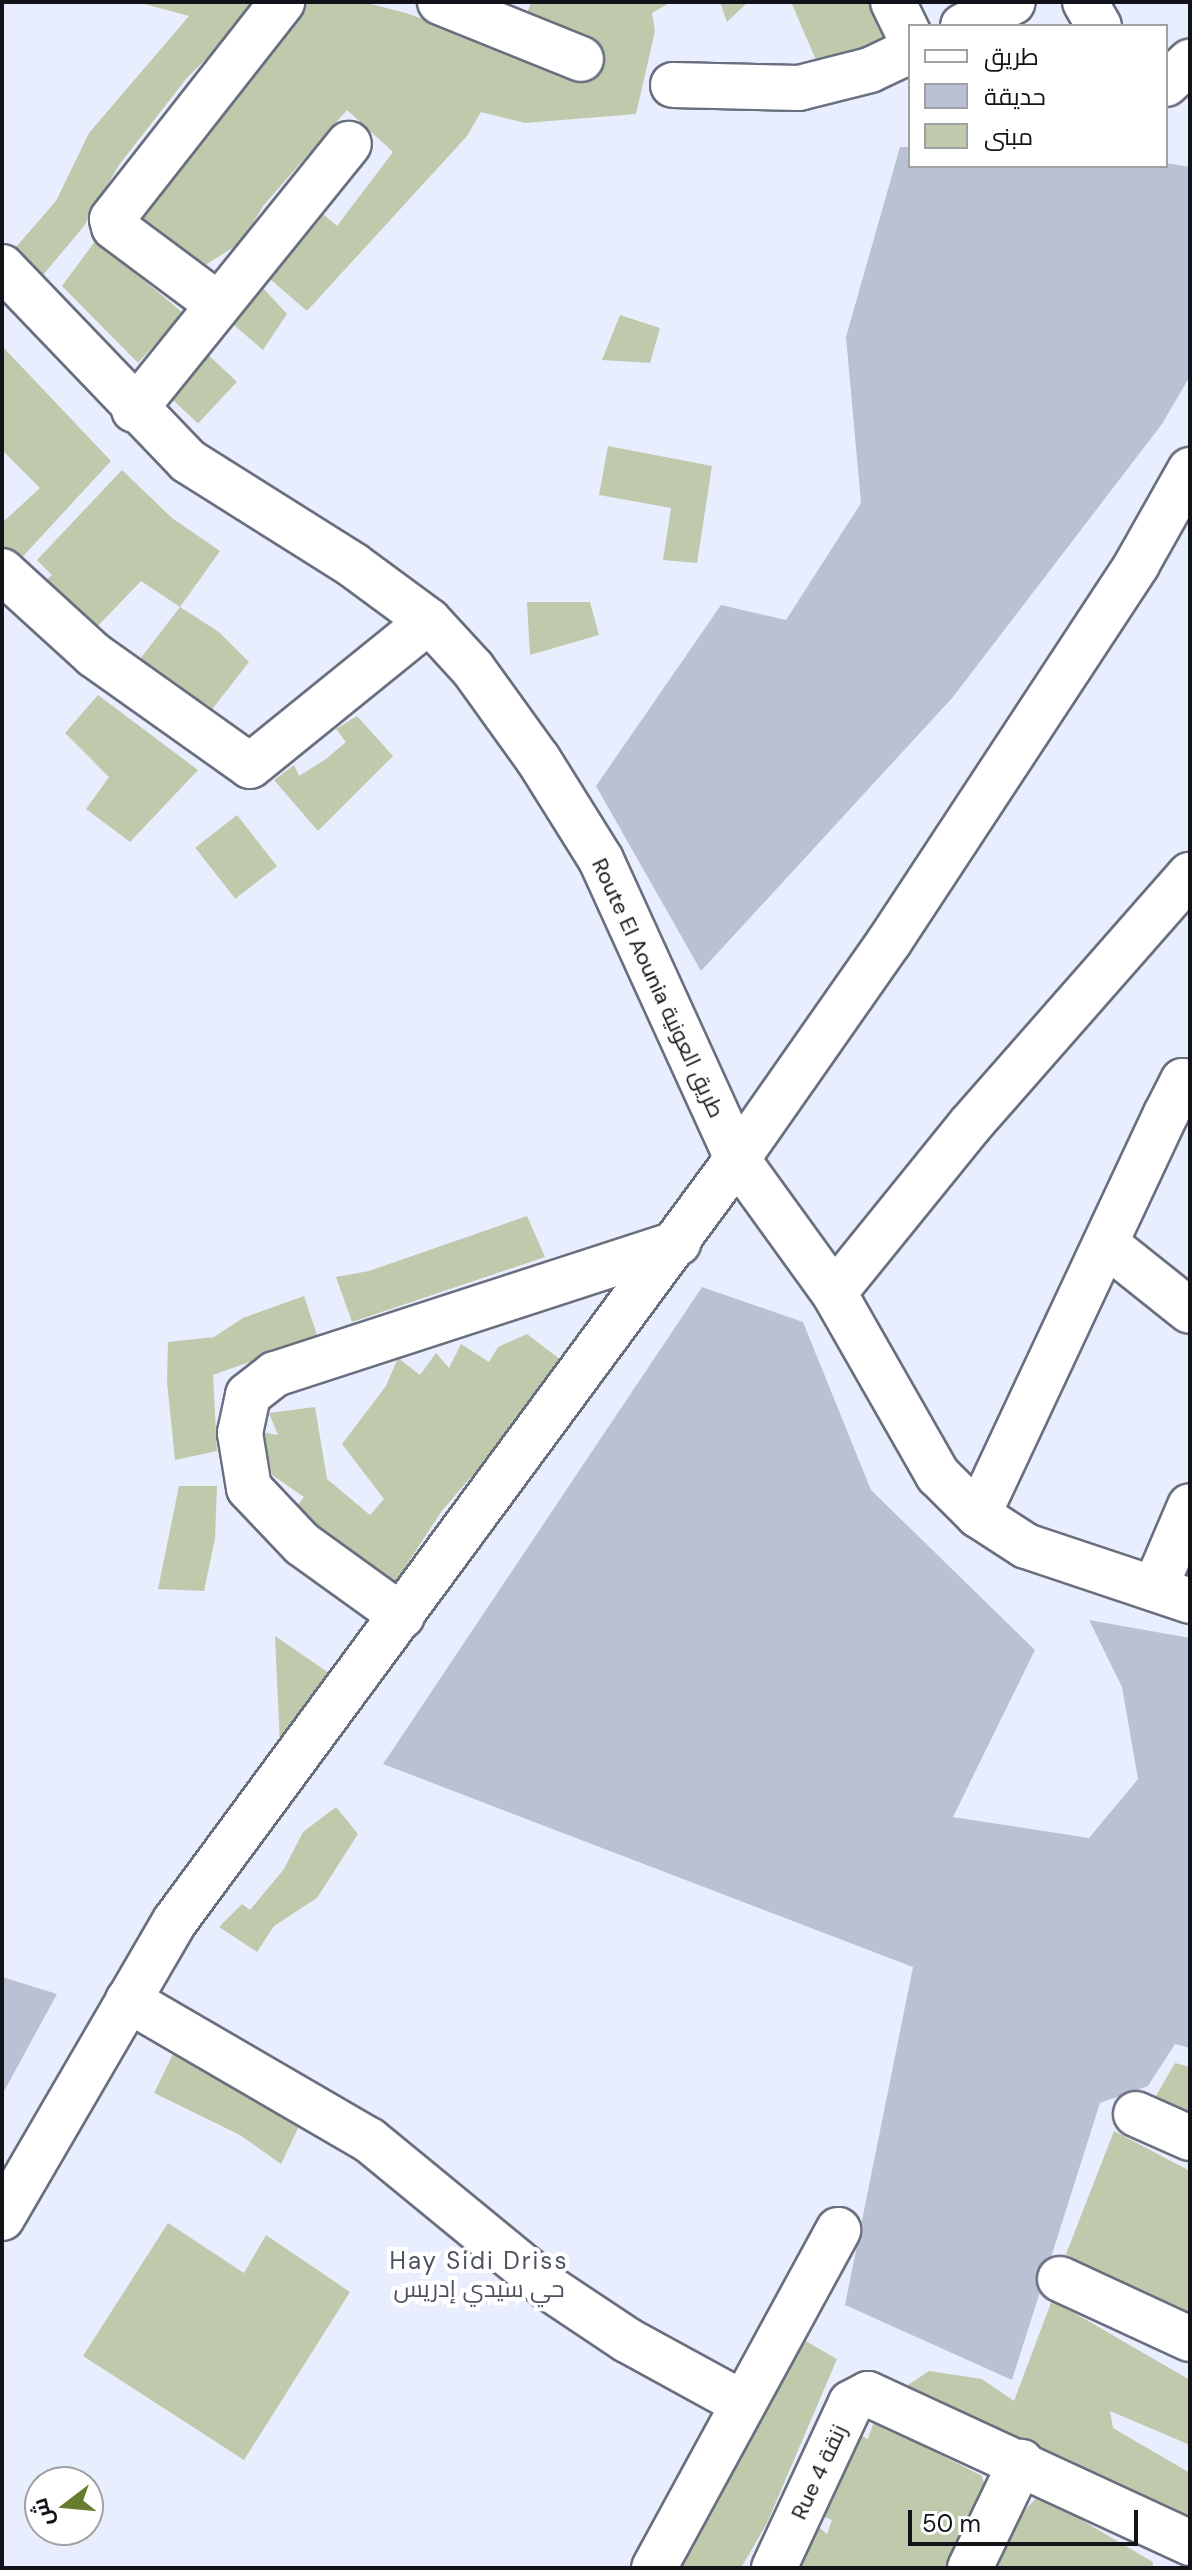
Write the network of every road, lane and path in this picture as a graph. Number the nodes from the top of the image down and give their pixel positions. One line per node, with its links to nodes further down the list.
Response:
1 (282, 2): 17 (street)
2 (440, 2): 6 (street)
3 (893, 2): 9 (street)
4 (1013, 2): 7 (street)
5 (1085, 2): 8 (street)
6 (502, 12): 11 (street)
7 (967, 24)
8 (1098, 24)
9 (908, 33)
10 (908, 52): 14 (street)
11 (581, 59)
12 (1190, 62): 13 (street)
13 (1168, 82)
14 (673, 85)
15 (349, 144): 17 (street)
16 (2, 267): 18 (street, Route El Aounia طريق العونية)
17 (216, 303): 18 (street)
18 (134, 410): 21 (street, Route El Aounia طريق العونية)
19 (1190, 470): 24 (street)
20 (2, 571): 21 (street)
21 (429, 621): 24 (street, Route El Aounia طريق العونية)
22 (1190, 875): 27 (street)
23 (1188, 1078): 26 (street)
24 (737, 1159): 25 (street); 27 (street, Route El Aounia طريق العونية)
25 (678, 1243): 32 (street); 32 (street)
26 (1106, 1244): 28 (street); 30 (street)
27 (834, 1293): 30 (street, Route El Aounia طريق العونية)
28 (1190, 1311)
29 (1190, 1506): 31 (street)
30 (978, 1515): 31 (street, Route El Aounia طريق العونية)
31 (1173, 1594)
32 (402, 1616): 33 (street)
33 (128, 2000): 36 (street); 40 (street)
34 (1136, 2114): 35 (street)
35 (1190, 2138)
36 (2, 2218)
37 (838, 2230): 40 (street)
38 (1060, 2279): 39 (street)
39 (1190, 2339)
40 (742, 2403): 43 (street)
41 (1021, 2462): 42 (street); 44 (street, Rue 4 زنقة); 45 (street)
42 (1190, 2543)
43 (654, 2568)
44 (774, 2568)
45 (970, 2568)

